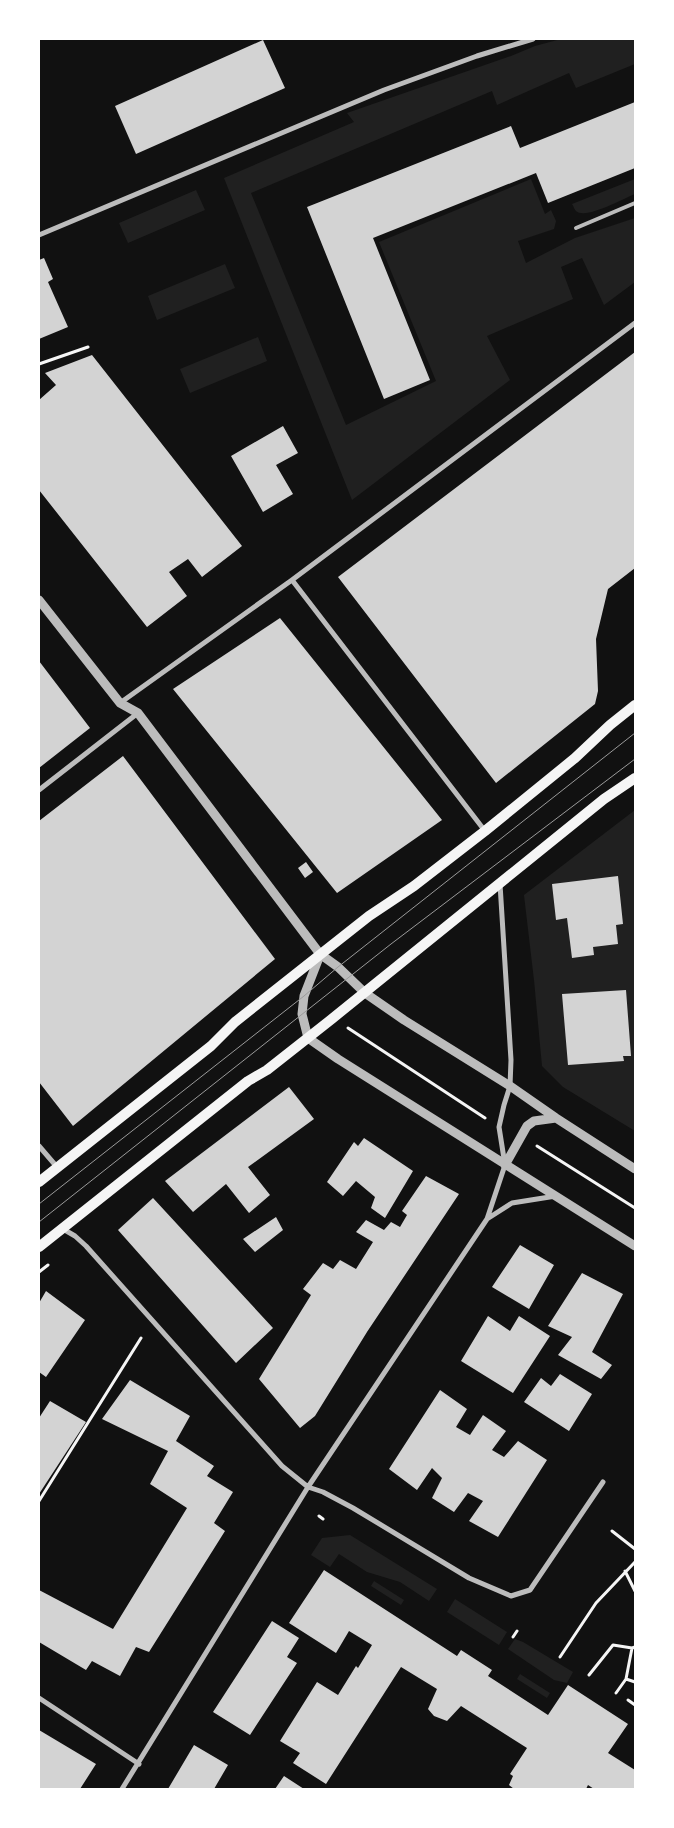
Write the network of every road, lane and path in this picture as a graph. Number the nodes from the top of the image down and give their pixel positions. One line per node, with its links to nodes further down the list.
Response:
1 (534, 39): 4 (street)
2 (635, 203): 3 (lane)
3 (576, 228)
4 (39, 235)
5 (635, 323): 8 (street)
6 (88, 346): 7 (path)
7 (39, 364)
8 (292, 580): 10 (street); 15 (street)
9 (39, 600): 10 (street)
10 (120, 704): 12 (street)
11 (635, 705): 15 (main road)
12 (138, 713): 14 (street); 17 (street)
13 (635, 778): 16 (main road)
14 (39, 790)
15 (484, 831): 17 (main road)
16 (499, 882): 18 (main road); 20 (street)
17 (320, 954): 18 (street); 19 (street); 24 (main road)
18 (365, 993): 19 (main road); 20 (street)
19 (308, 1038): 23 (street); 29 (main road)
20 (510, 1086): 21 (street); 23 (street)
21 (556, 1118): 23 (street); 25 (street)
22 (39, 1146): 24 (street)
23 (505, 1165): 27 (street); 28 (street)
24 (57, 1167): 26 (main road)
25 (635, 1169)
26 (39, 1182)
27 (558, 1196): 28 (street); 30 (street)
28 (487, 1219): 34 (street)
29 (63, 1229): 31 (main road); 34 (street)
30 (635, 1246)
31 (39, 1247)
32 (141, 1338): 35 (path)
33 (603, 1482): 34 (street)
34 (308, 1487): 54 (street)
35 (39, 1501)
36 (319, 1516): 37 (path)
37 (323, 1519)
38 (612, 1531): 39 (path)
39 (635, 1549)
40 (635, 1562): 41 (path)
41 (625, 1571): 42 (path); 46 (path)
42 (635, 1591)
43 (517, 1631): 44 (path)
44 (513, 1637)
45 (634, 1648): 47 (path); 48 (path)
46 (560, 1657)
47 (589, 1676)
48 (626, 1679): 49 (path); 50 (path)
49 (635, 1682)
50 (616, 1693)
51 (39, 1698): 54 (street)
52 (628, 1700): 53 (path)
53 (635, 1705)
54 (139, 1764): 55 (street)
55 (122, 1789)

